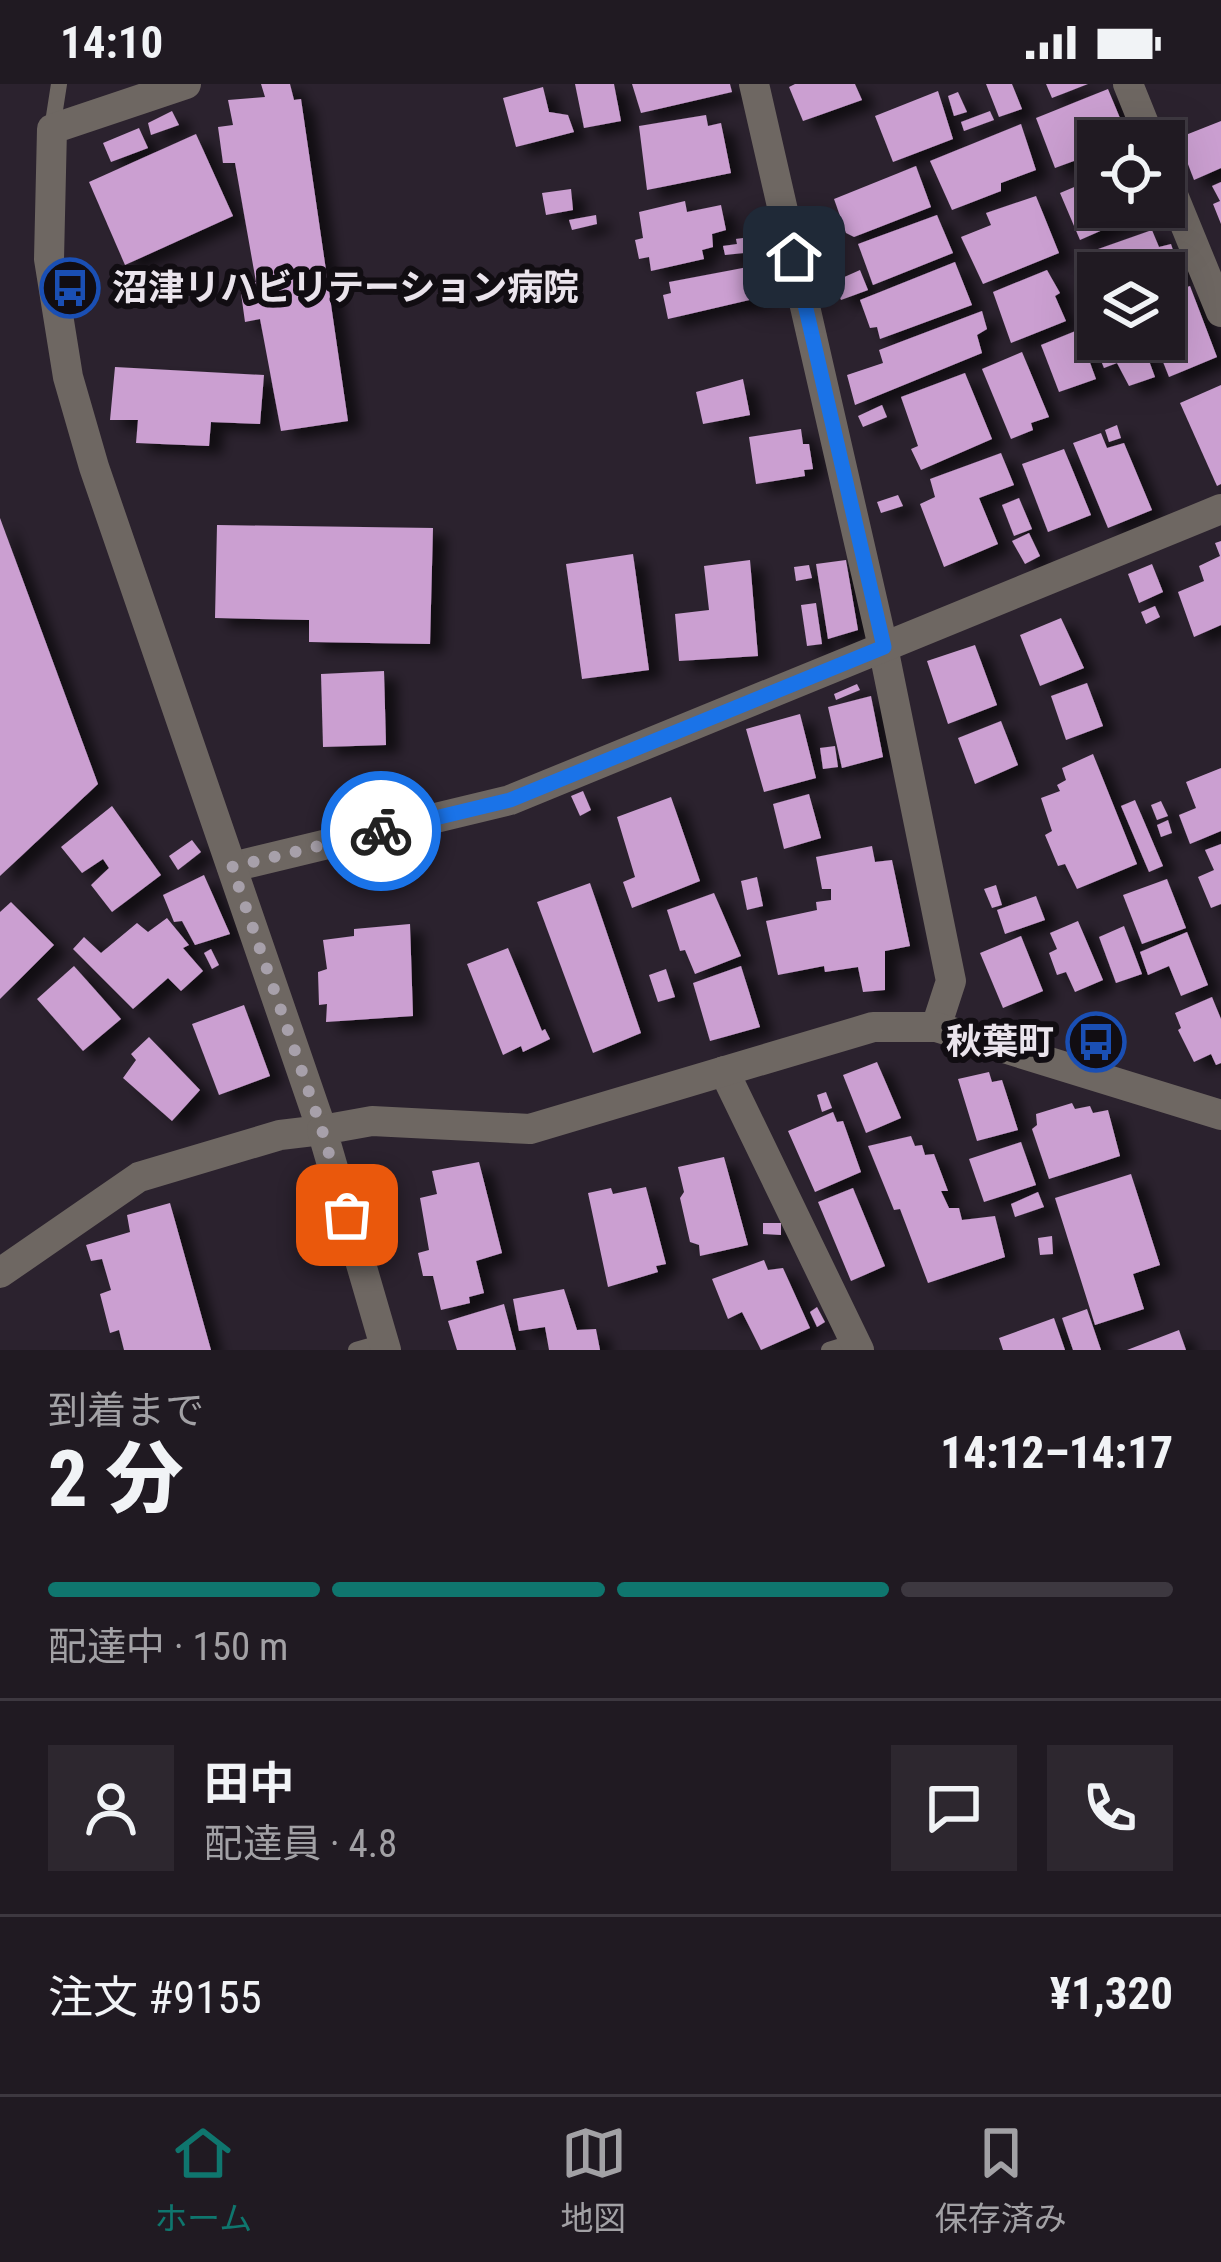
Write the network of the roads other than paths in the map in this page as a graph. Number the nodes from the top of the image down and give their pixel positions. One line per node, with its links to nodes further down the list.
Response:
1 (59, 84): 6 (lane)
2 (186, 84): 6 (street)
3 (754, 84): 10 (street)
4 (1127, 84): 5 (street)
5 (1142, 120)
6 (52, 129): 11 (street)
7 (1185, 224): 8 (street)
8 (1221, 312)
9 (1221, 509): 10 (street)
10 (884, 647): 11 (street); 12 (street)
11 (232, 867): 15 (street)
12 (936, 1027): 13 (street); 14 (street)
13 (724, 1071): 15 (street); 18 (street)
14 (1221, 1115)
15 (322, 1130): 16 (street); 17 (street)
16 (0, 1273)
17 (375, 1347)
18 (848, 1347)

